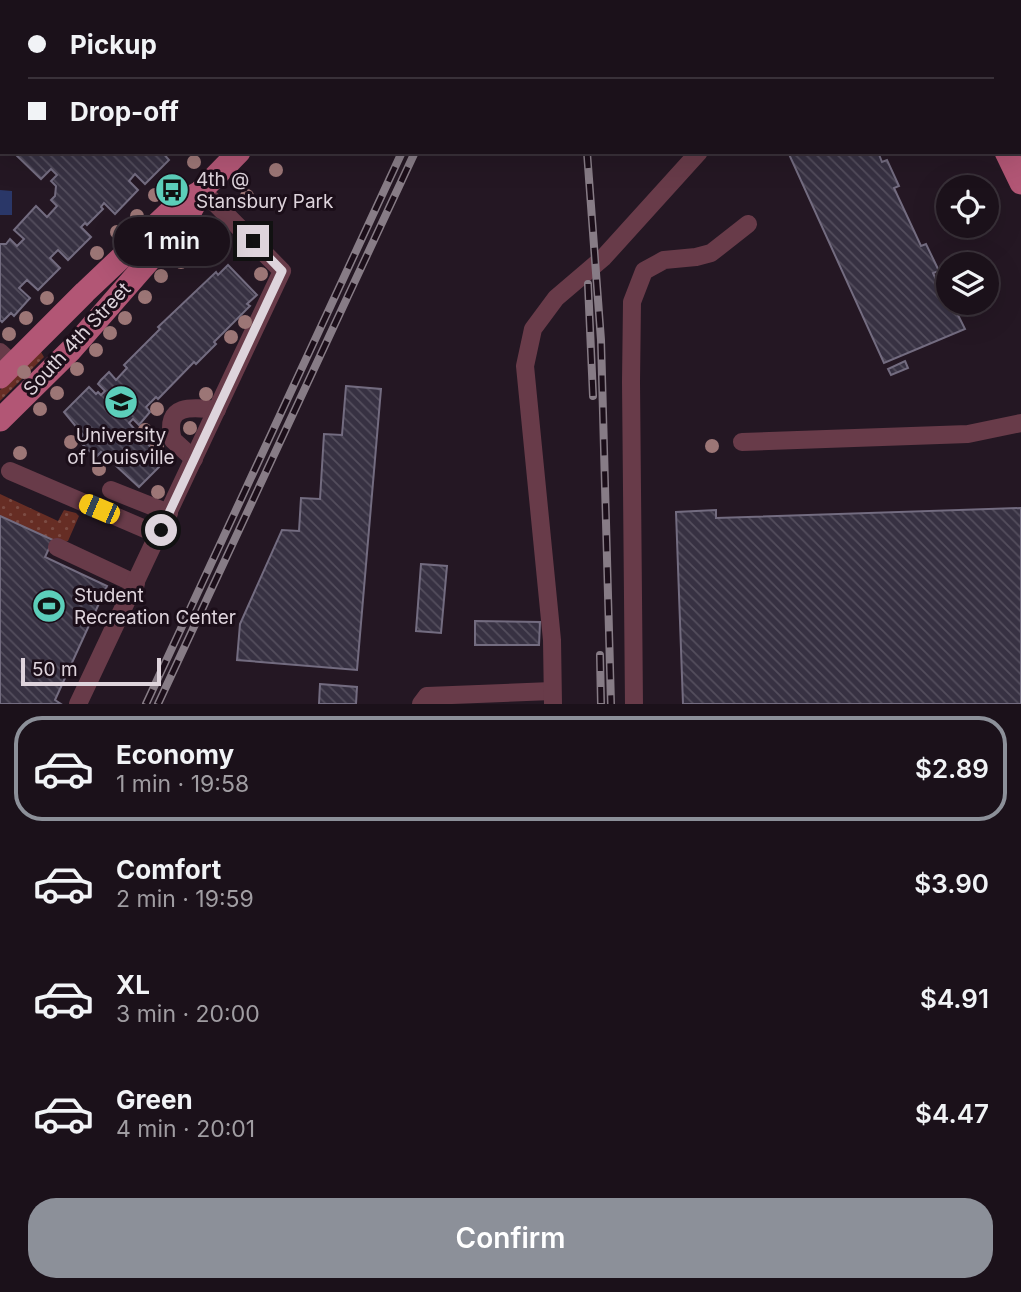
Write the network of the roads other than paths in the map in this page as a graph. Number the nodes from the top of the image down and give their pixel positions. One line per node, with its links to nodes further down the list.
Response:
1 (237, 154): 5 (main road, South 4th Street)
2 (697, 154): 19 (lane)
3 (1007, 154): 4 (main road)
4 (1021, 183)
5 (202, 190): 7 (main road, South 4th Street); 8 (lane); 9 (main road, South 4th Street)
6 (748, 224): 23 (lane)
7 (4, 365)
8 (217, 410): 12 (lane); 12 (lane)
9 (0, 420)
10 (1021, 423): 11 (lane)
11 (742, 442)
12 (194, 459): 15 (lane)
13 (10, 471): 16 (lane)
14 (111, 490): 15 (lane)
15 (169, 513): 16 (lane)
16 (159, 535): 18 (lane)
17 (57, 547): 18 (lane)
18 (136, 584): 21 (lane)
19 (553, 698): 20 (lane)
20 (499, 699): 22 (lane)
21 (78, 704)
22 (422, 704)
23 (634, 704)

